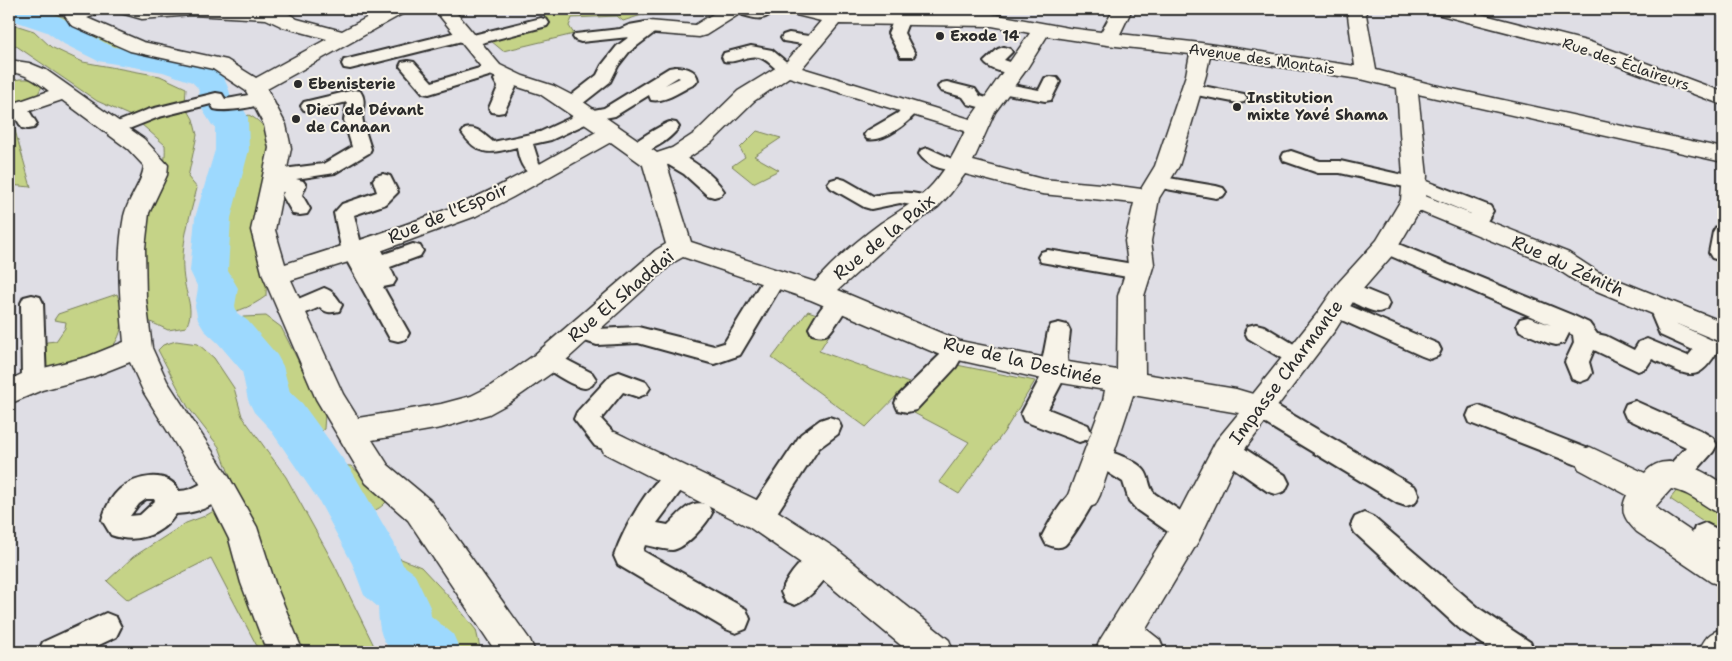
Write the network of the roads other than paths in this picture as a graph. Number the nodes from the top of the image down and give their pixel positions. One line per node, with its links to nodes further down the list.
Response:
1 (93, 9): 39 (street)
2 (128, 9): 11 (street)
3 (398, 9): 21 (street)
4 (766, 9): 10 (lane)
5 (795, 9): 13 (street, Avenue des Montais)
6 (1122, 9): 22 (street)
7 (1356, 9): 31 (street)
8 (1440, 9): 42 (street, Rue des Éclaireurs)
9 (447, 10): 19 (street)
10 (741, 10): 16 (street)
11 (167, 11): 21 (street)
12 (988, 14): 14 (street, Avenue des Montais); 17 (street, Avenue des Montais)
13 (834, 18): 14 (street, Avenue des Montais); 23 (street)
14 (901, 20): 25 (lane)
15 (541, 24): 19 (lane)
16 (652, 27): 18 (lane); 46 (lane)
17 (1042, 29): 22 (street, Avenue des Montais); 33 (street, Rue de la Paix)
18 (581, 37)
19 (467, 38): 27 (lane); 32 (street)
20 (788, 38): 23 (lane)
21 (341, 39): 39 (street)
22 (1107, 39): 24 (street, Avenue des Montais)
23 (815, 41): 30 (street)
24 (1201, 49): 31 (street, Avenue des Montais); 37 (street)
25 (907, 54)
26 (730, 57): 30 (lane)
27 (350, 64)
28 (9, 66): 38 (street)
29 (408, 66): 32 (lane)
30 (788, 70): 45 (street); 56 (street)
31 (1366, 74): 35 (street, Avenue des Montais)
32 (497, 78): 44 (lane); 46 (street)
33 (1003, 79): 34 (lane); 36 (lane); 49 (street, Rue de la Paix)
34 (1051, 82)
35 (1407, 85): 57 (street, Avenue des Montais); 66 (street)
36 (946, 87)
37 (1192, 89): 41 (lane); 64 (street)
38 (65, 92): 47 (street); 50 (street)
39 (258, 92): 50 (lane); 62 (street)
40 (657, 96): 46 (lane)
41 (1238, 98)
42 (1723, 99)
43 (310, 106): 62 (lane)
44 (498, 108)
45 (911, 108): 49 (street); 53 (lane)
46 (580, 110): 51 (street); 52 (lane)
47 (19, 115)
48 (670, 127): 56 (lane)
49 (977, 128): 59 (street, Rue de la Paix)
50 (116, 129): 96 (street)
51 (612, 132): 56 (street); 60 (street, Rue de l'Espoir)
52 (471, 133)
53 (873, 135)
54 (526, 148): 60 (lane)
55 (928, 154): 59 (lane)
56 (653, 156): 65 (lane); 72 (street, Rue El Shaddaï)
57 (1723, 156)
58 (1291, 158): 66 (lane)
59 (960, 165): 64 (street); 68 (street, Rue de la Paix)
60 (540, 172): 76 (street, Rue de l'Espoir)
61 (382, 180): 76 (lane)
62 (274, 181): 69 (lane); 78 (street)
63 (838, 184): 68 (lane)
64 (1152, 190): 67 (lane); 77 (street)
65 (714, 191)
66 (1413, 191): 71 (street, Impasse Charmante); 85 (street, Rue du Zénith)
67 (1216, 192)
68 (929, 202): 80 (street, Rue de la Paix)
69 (300, 209)
70 (1723, 232): 74 (lane)
71 (1386, 246): 81 (street, Impasse Charmante); 87 (lane)
72 (680, 247): 79 (street, Rue de la Destinée); 90 (street, Rue El Shaddaï)
73 (413, 252): 76 (lane)
74 (1719, 253)
75 (1048, 257): 77 (lane)
76 (371, 261): 78 (street, Rue de l'Espoir); 93 (lane)
77 (1139, 272): 105 (street)
78 (276, 276): 86 (street)
79 (775, 278): 80 (street, Rue de la Destinée); 90 (lane)
80 (830, 297): 89 (lane); 97 (street, Rue de la Destinée)
81 (1342, 299): 83 (lane); 98 (lane); 99 (street, Impasse Charmante)
82 (32, 303): 104 (lane)
83 (1378, 304)
84 (331, 305): 86 (lane)
85 (1666, 310): 94 (street, Rue du Zénith); 95 (lane)
86 (292, 312): 113 (street)
87 (1564, 321): 88 (lane); 102 (lane)
88 (1528, 325)
89 (820, 328)
90 (581, 331): 100 (street, Rue El Shaddaï)
91 (1059, 331): 101 (lane)
92 (1256, 332): 99 (lane)
93 (398, 333)
94 (1723, 333)
95 (1598, 342)
96 (138, 348): 104 (street); 122 (street)
97 (955, 350): 101 (street, Rue de la Destinée); 108 (lane)
98 (1430, 350)
99 (1299, 358): 109 (street, Impasse Charmante)
100 (548, 359): 103 (lane); 113 (street, Rue El Shaddaï)
101 (1056, 371): 105 (street, Rue de la Destinée); 114 (lane)
102 (1580, 374)
103 (584, 379)
104 (34, 381): 107 (street)
105 (1126, 382): 109 (street, Rue de la Destinée); 117 (street)
106 (638, 388): 115 (lane)
107 (9, 393)
108 (907, 403)
109 (1260, 408): 116 (street, Impasse Charmante); 125 (lane)
110 (1635, 411): 120 (lane)
111 (1479, 416): 118 (lane)
112 (829, 427): 129 (lane)
113 (351, 431): 143 (street)
114 (1079, 432)
115 (615, 444): 119 (street)
116 (1228, 450): 121 (lane); 131 (street, Impasse Charmante)
117 (1098, 458): 124 (street); 131 (lane)
118 (1590, 460): 123 (street)
119 (679, 476): 129 (street); 132 (lane)
120 (1688, 478): 123 (street); 126 (street)
121 (1276, 483)
122 (218, 486): 127 (lane); 142 (street)
123 (1649, 491): 135 (street)
124 (1084, 495): 133 (lane)
125 (1406, 495)
126 (1723, 501)
127 (169, 503)
128 (699, 513): 132 (lane)
129 (760, 517): 134 (street)
130 (1364, 525): 145 (lane)
131 (1187, 530): 140 (street, Impasse Charmante)
132 (638, 532): 137 (lane)
133 (1056, 536)
134 (823, 559): 136 (lane); 144 (street)
135 (1723, 571)
136 (795, 592)
137 (736, 619)
138 (106, 627): 141 (lane)
139 (1723, 645): 146 (street)
140 (1128, 646)
141 (53, 652)
142 (285, 652)
143 (517, 652)
144 (936, 652)
145 (1520, 652)
146 (1717, 652)

